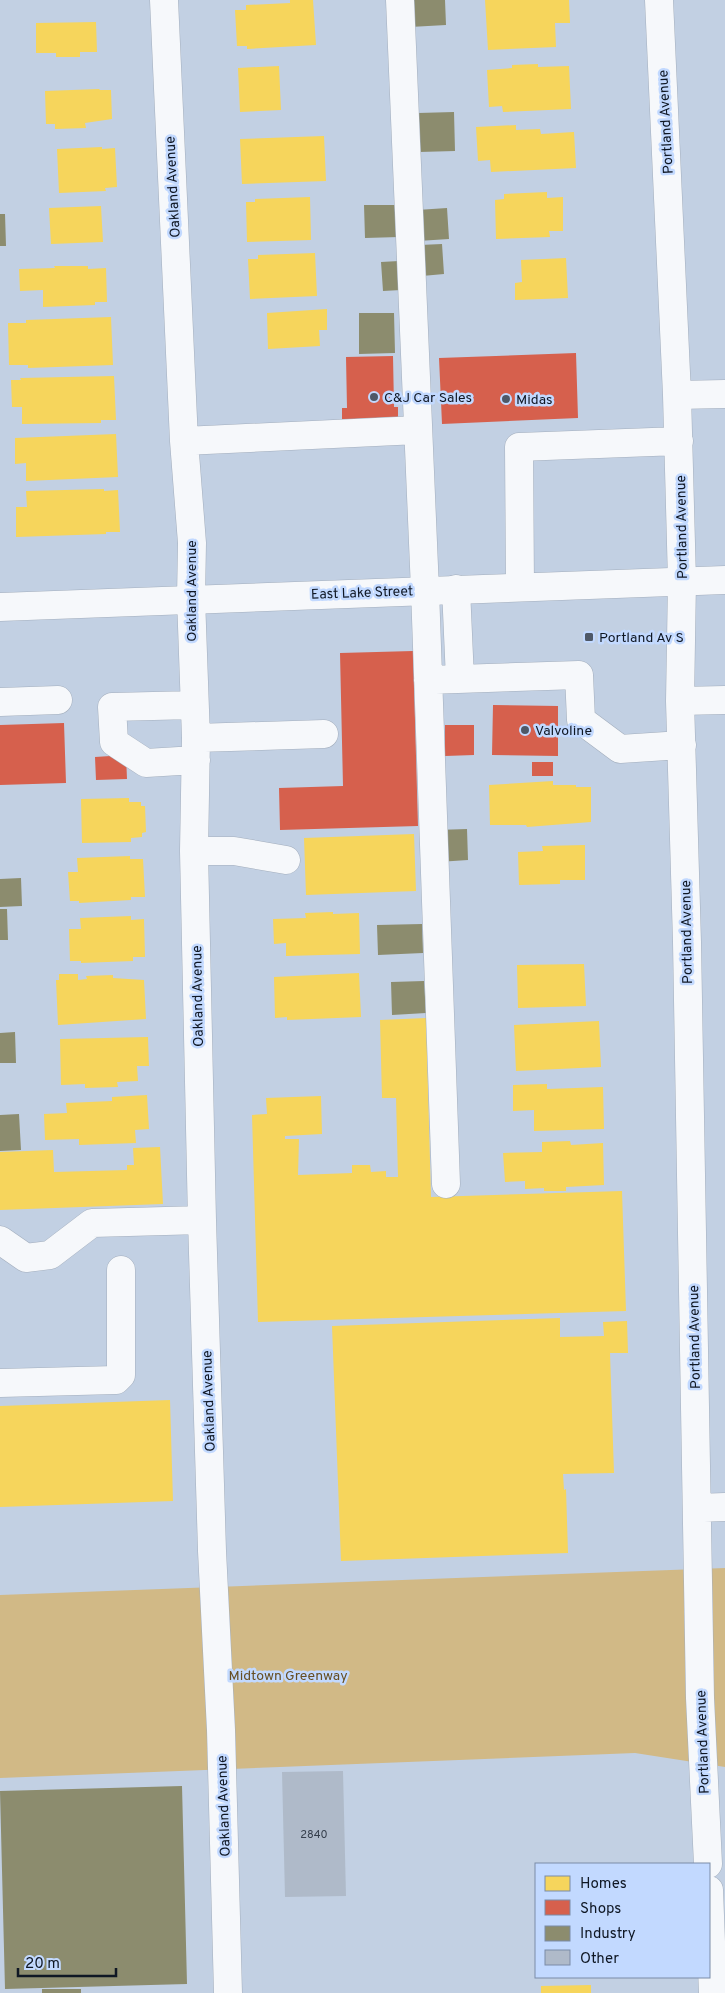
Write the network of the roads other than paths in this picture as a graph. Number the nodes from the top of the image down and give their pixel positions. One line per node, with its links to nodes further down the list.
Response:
1 (164, 0): 7 (street, Oakland Avenue)
2 (400, 0): 6 (street)
3 (659, 0): 5 (street, Portland Avenue)
4 (725, 394): 5 (street)
5 (678, 395): 8 (street, Portland Avenue)
6 (418, 430): 7 (street); 13 (street)
7 (184, 441): 14 (street, Oakland Avenue)
8 (679, 441): 10 (street, Portland Avenue); 11 (street)
9 (725, 580): 10 (street, East Lake Street)
10 (682, 581): 11 (street, East Lake Street); 20 (street, Portland Avenue)
11 (520, 587): 12 (street, East Lake Street)
12 (456, 589): 13 (street, East Lake Street); 16 (street)
13 (425, 590): 14 (street, East Lake Street); 17 (street)
14 (191, 598): 15 (street, East Lake Street); 22 (street, Oakland Avenue)
15 (0, 607)
16 (460, 679): 17 (street); 24 (street)
17 (428, 680): 28 (street)
18 (58, 700): 21 (street)
19 (725, 700): 20 (street)
20 (680, 701): 24 (street, Portland Avenue)
21 (0, 702)
22 (194, 705): 25 (street, Oakland Avenue); 25 (street)
23 (324, 734): 25 (street)
24 (682, 745): 34 (street, Portland Avenue)
25 (196, 749): 26 (street, Oakland Avenue)
26 (194, 851): 27 (street); 29 (street, Oakland Avenue)
27 (286, 860)
28 (446, 1184)
29 (202, 1220): 30 (street); 37 (street, Oakland Avenue)
30 (0, 1240)
31 (121, 1270): 32 (street)
32 (0, 1383)
33 (725, 1507): 34 (street)
34 (697, 1508): 35 (street, Portland Avenue)
35 (708, 1863)
36 (710, 1916): 38 (street)
37 (228, 1993)
38 (713, 1993)

